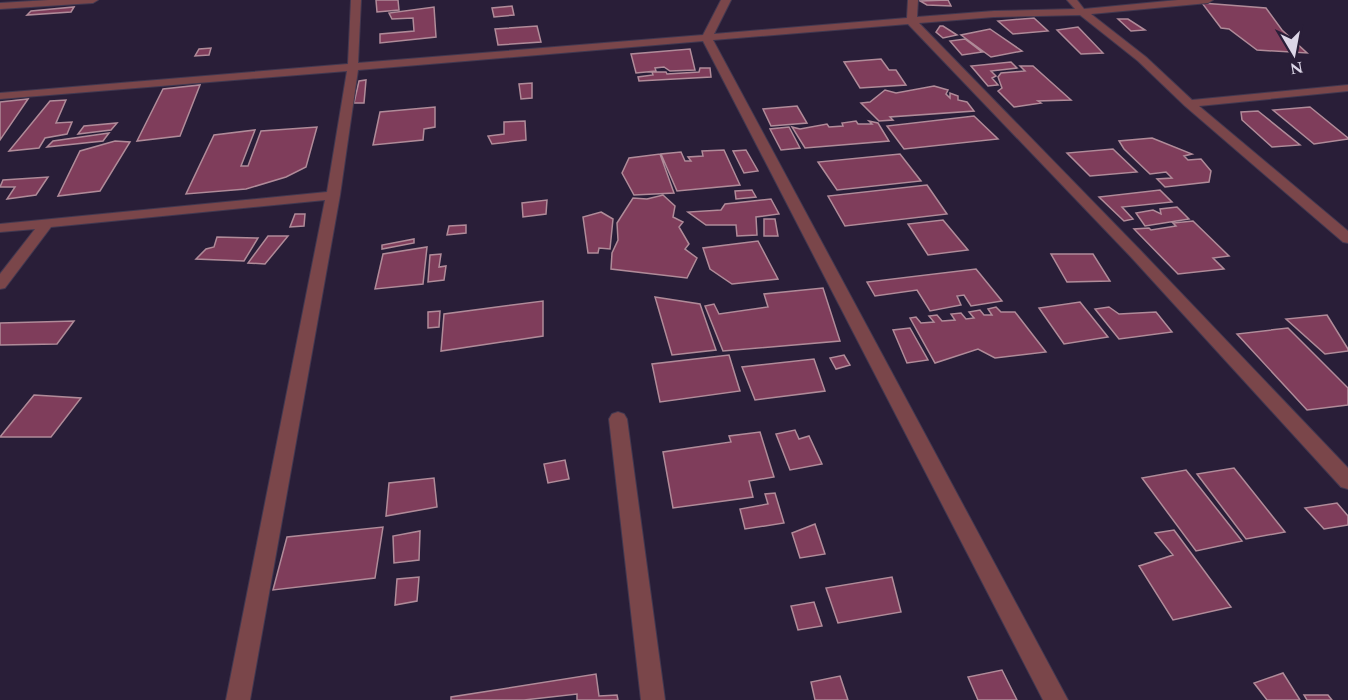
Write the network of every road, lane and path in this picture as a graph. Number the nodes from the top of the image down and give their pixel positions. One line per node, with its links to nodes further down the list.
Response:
1 (93, 0): 7 (street)
2 (356, 0): 11 (street)
3 (726, 0): 10 (street)
4 (913, 0): 9 (street)
5 (1072, 0): 8 (street)
6 (1208, 0): 8 (street)
7 (0, 6)
8 (1082, 12): 9 (street); 14 (street)
9 (912, 22): 10 (street); 21 (street)
10 (707, 38): 11 (street); 24 (street)
11 (353, 66): 13 (street); 15 (street)
12 (1348, 88): 14 (street)
13 (0, 96)
14 (1189, 104): 18 (street)
15 (333, 195): 16 (street); 22 (street)
16 (47, 224): 17 (street); 19 (street)
17 (0, 228)
18 (1348, 239)
19 (0, 284)
20 (618, 419): 23 (street)
21 (1348, 481)
22 (238, 700)
23 (653, 700)
24 (1056, 700)

